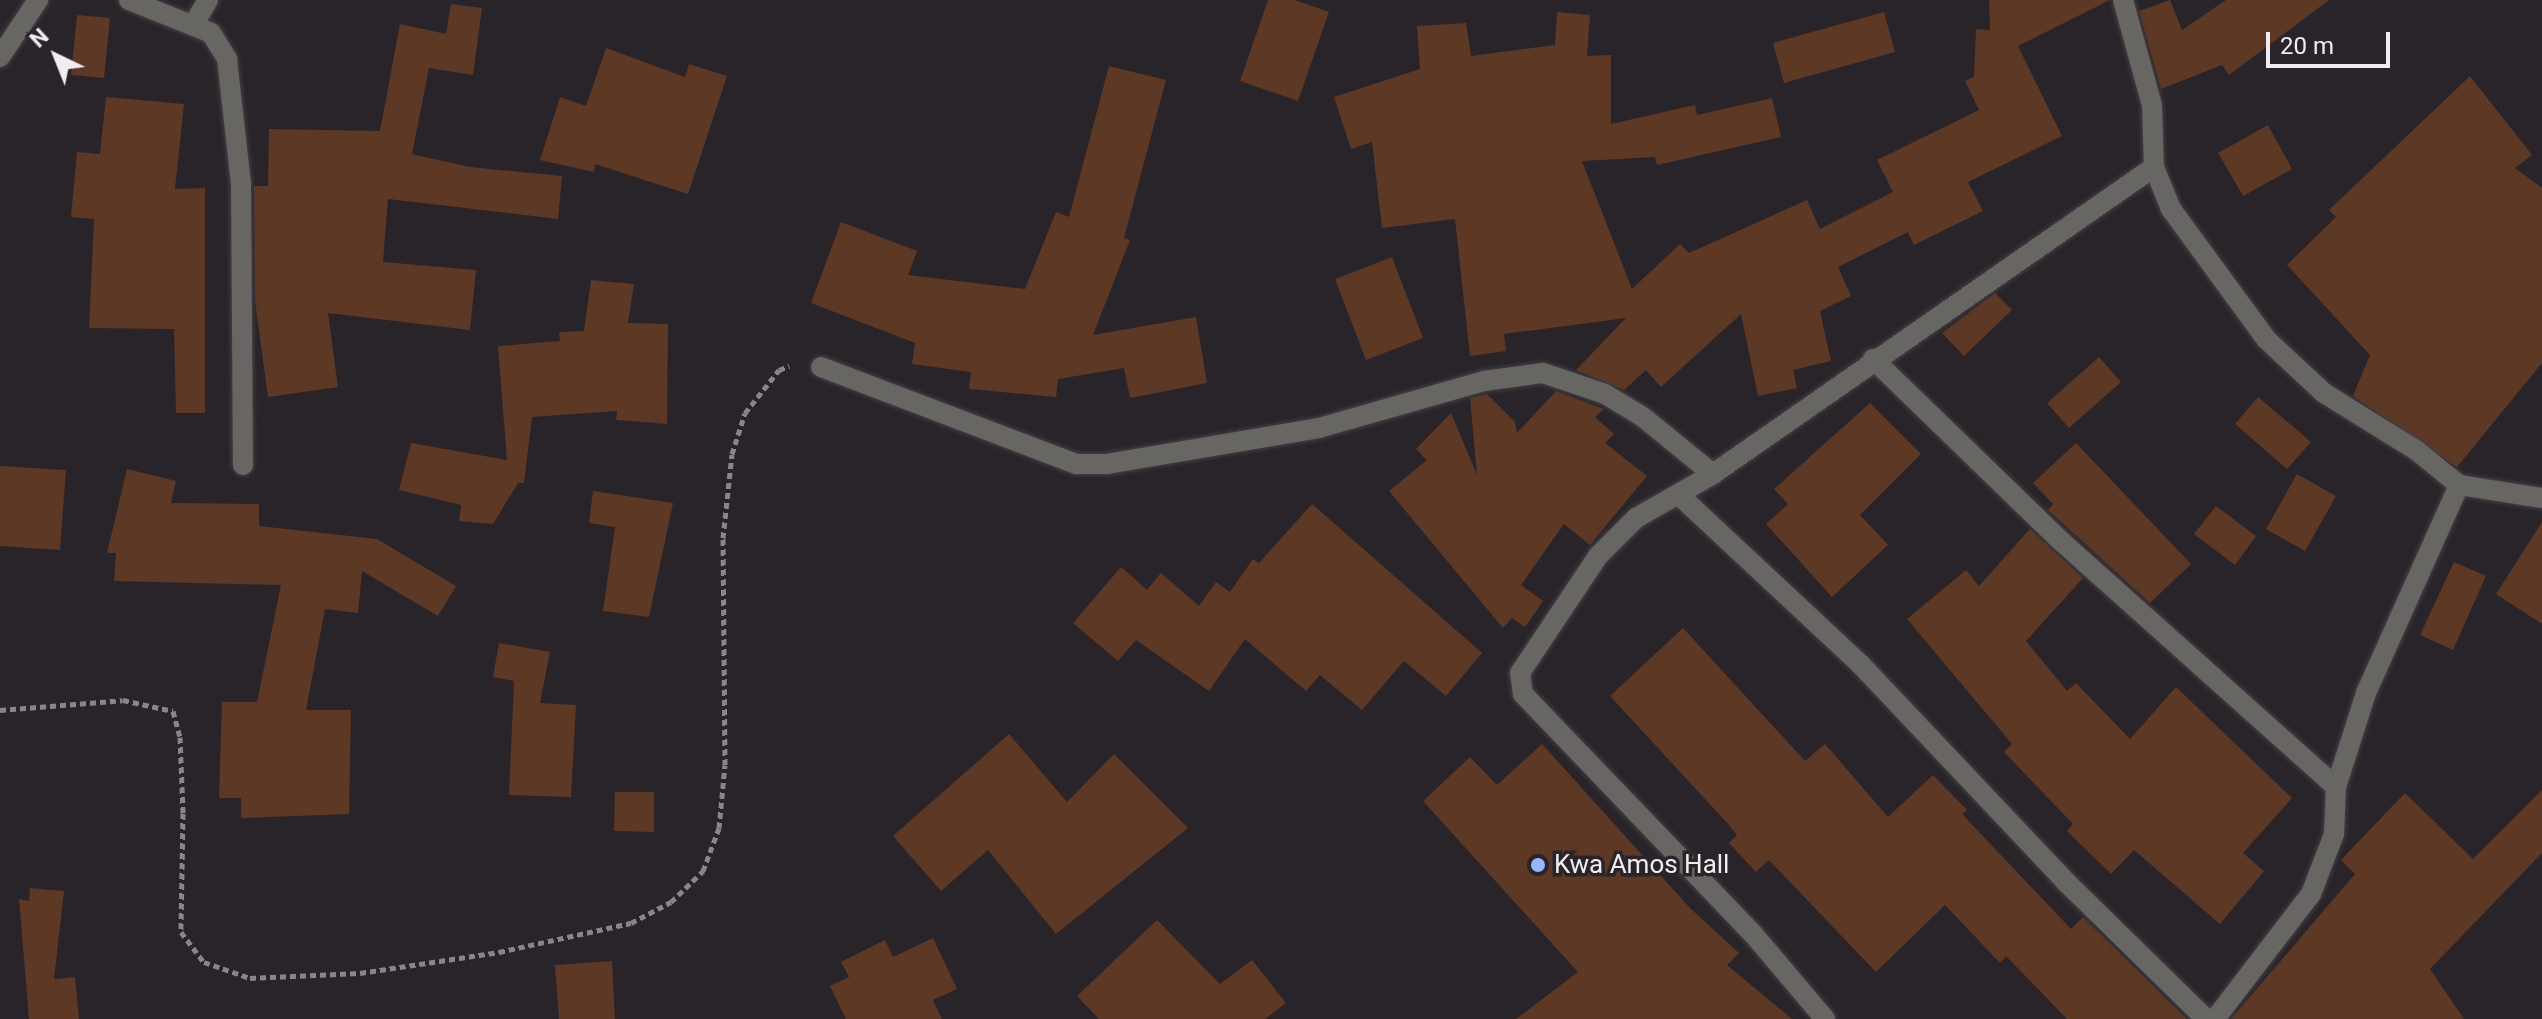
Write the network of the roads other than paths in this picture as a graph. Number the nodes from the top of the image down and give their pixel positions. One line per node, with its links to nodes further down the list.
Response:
1 (38, 0): 6 (street)
2 (129, 0): 5 (street)
3 (208, 0): 5 (street)
4 (2123, 0): 7 (street)
5 (193, 25): 10 (street)
6 (0, 57)
7 (2154, 167): 8 (street); 12 (street)
8 (1873, 359): 11 (street); 15 (street)
9 (821, 367): 11 (street)
10 (243, 465)
11 (1713, 474): 13 (street)
12 (2459, 485): 14 (street); 15 (street)
13 (1680, 496): 16 (street); 17 (street)
14 (2542, 498)
15 (2336, 787): 18 (street)
16 (1825, 1019)
17 (2206, 1019)
18 (2215, 1019)

